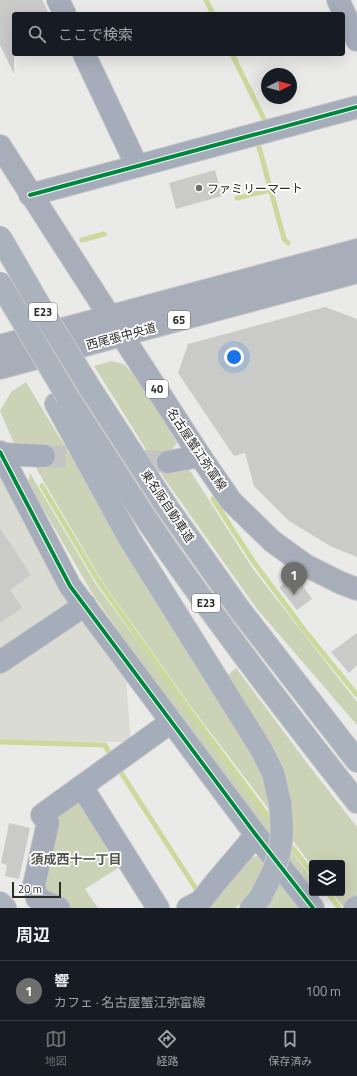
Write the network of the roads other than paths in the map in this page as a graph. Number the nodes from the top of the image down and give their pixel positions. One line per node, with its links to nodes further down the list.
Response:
1 (58, 0): 3 (street)
2 (338, 0): 4 (street)
3 (63, 12)
4 (344, 12)
5 (345, 15): 6 (street)
6 (357, 40)
7 (85, 56): 10 (street)
8 (357, 107): 10 (street)
9 (0, 146): 11 (main road, 名古屋蟹江弥富線 / 40)
10 (137, 166): 11 (street)
11 (30, 195): 17 (main road, 名古屋蟹江弥富線 / 40)
12 (0, 237): 29 (highway, 東名阪自動車道 / E23, bridge)
13 (357, 250): 17 (main road, 西尾張中央道 / 65)
14 (357, 272): 18 (main road, 西尾張中央道 / 65)
15 (0, 283): 21 (highway, 東名阪自動車道 / E23, bridge)
16 (0, 301): 21 (highway)
17 (110, 317): 18 (main road, 名古屋蟹江弥富線 / 40); 19 (main road, 西尾張中央道 / 65)
18 (122, 336): 20 (main road, 西尾張中央道 / 65); 24 (main road, 名古屋蟹江弥富線 / 40)
19 (0, 346)
20 (0, 368)
21 (61, 400): 35 (highway, 東名阪自動車道 / E23); 42 (highway, bridge)
22 (0, 453): 23 (street); 26 (street)
23 (44, 456)
24 (200, 456): 25 (street); 27 (main road, 名古屋蟹江弥富線 / 40)
25 (168, 462)
26 (7, 478): 28 (street)
27 (357, 589)
28 (85, 605): 30 (street); 31 (street)
29 (240, 610): 32 (highway); 33 (highway, 東名阪自動車道 / E23)
30 (0, 662)
31 (171, 722): 34 (street); 36 (street)
32 (357, 740)
33 (357, 761)
34 (82, 786): 39 (street); 40 (street)
35 (357, 802)
36 (256, 835): 41 (street); 43 (street)
37 (0, 903): 38 (highway)
38 (5, 908)
39 (59, 908)
40 (158, 908)
41 (188, 908)
42 (251, 908)
43 (313, 908)

